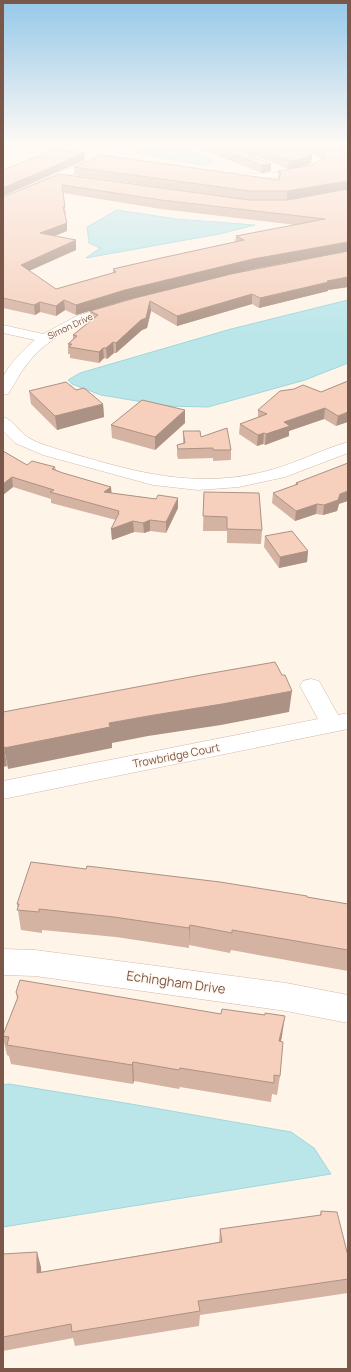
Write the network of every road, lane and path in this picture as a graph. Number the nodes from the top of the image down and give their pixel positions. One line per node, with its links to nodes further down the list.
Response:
1 (134, 302): 3 (street, Simon Drive)
2 (3, 329): 3 (street)
3 (44, 338): 4 (street, Simon Drive)
4 (4, 385)
5 (3, 422): 6 (street)
6 (348, 447)
7 (311, 686): 8 (street)
8 (340, 722): 9 (street, Trowbridge Court)
9 (3, 790)
10 (3, 962): 11 (street, Echingham Drive)
11 (348, 1009)

